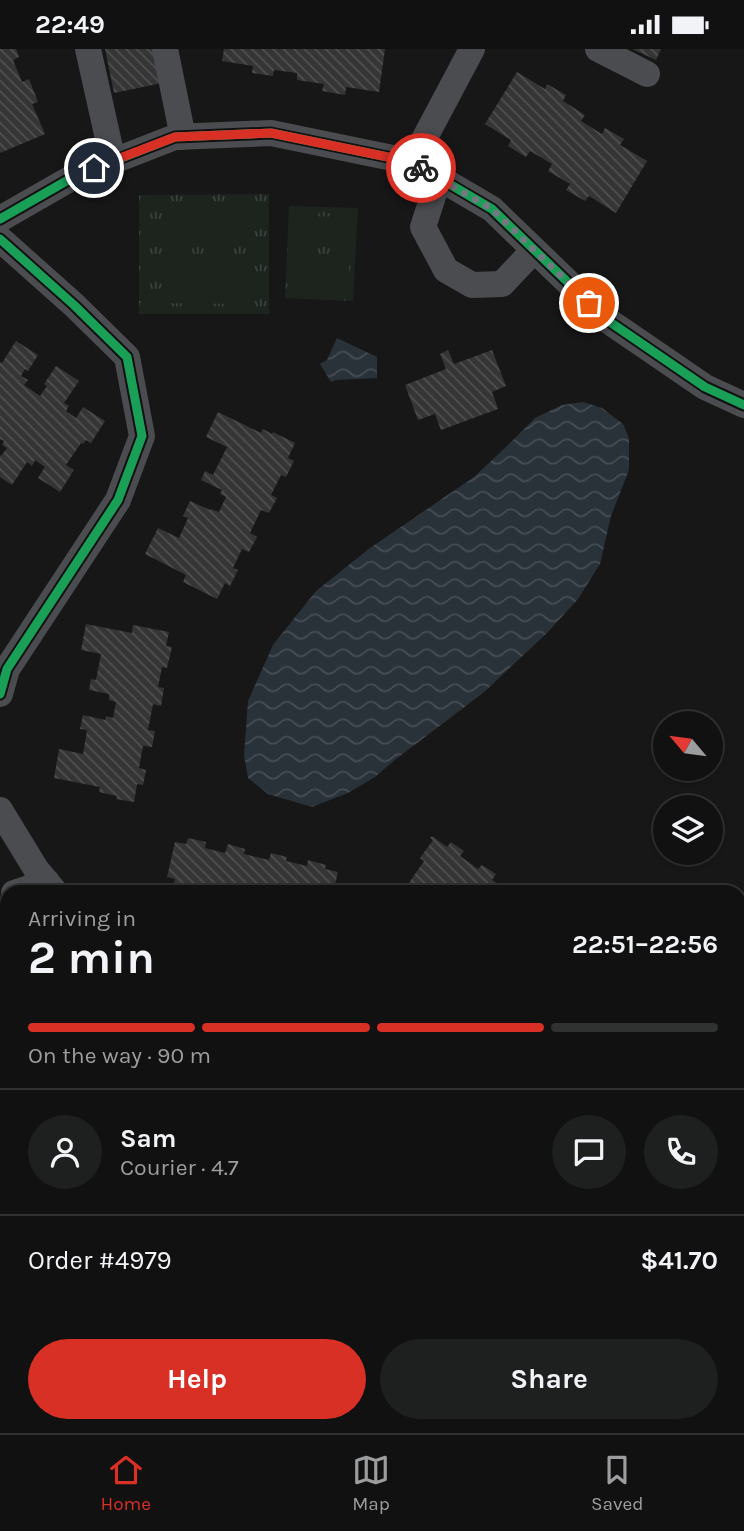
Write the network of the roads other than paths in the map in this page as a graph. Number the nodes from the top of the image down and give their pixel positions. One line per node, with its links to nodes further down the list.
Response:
1 (88, 49): 7 (street)
2 (165, 49): 6 (street)
3 (472, 49): 8 (street)
4 (598, 49): 5 (street)
5 (647, 74)
6 (183, 137): 7 (street); 8 (street)
7 (113, 161): 10 (street)
8 (412, 162): 9 (street)
9 (439, 178): 12 (street); 12 (street)
10 (0, 219)
11 (0, 239): 14 (street)
12 (534, 250): 13 (street)
13 (744, 405)
14 (0, 694)
15 (0, 810): 16 (street)
16 (49, 885)

